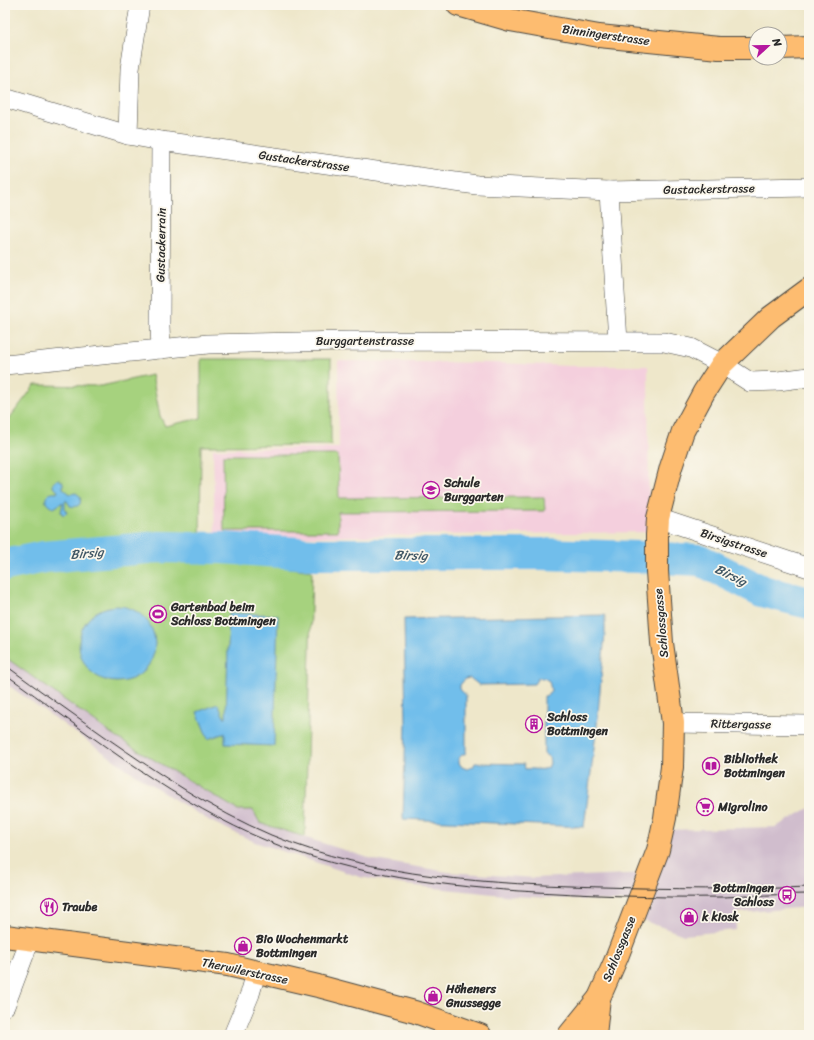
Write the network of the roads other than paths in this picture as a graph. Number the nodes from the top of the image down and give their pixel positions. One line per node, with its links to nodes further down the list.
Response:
1 (140, 5): 7 (street)
2 (458, 5): 4 (main road, Binningerstrasse)
3 (809, 47): 5 (main road)
4 (748, 48)
5 (788, 48)
6 (5, 98): 7 (street, Gustackerstrasse)
7 (128, 135): 8 (street, Gustackerstrasse)
8 (162, 141): 10 (street, Gustackerstrasse); 13 (street, Gustackerrain)
9 (809, 187): 10 (street, Gustackerstrasse)
10 (609, 191): 12 (street)
11 (809, 289): 14 (main road, Schlossgasse)
12 (618, 342): 13 (street, Burggartenstrasse); 14 (street, Burggartenstrasse)
13 (161, 350): 15 (street, Burggartenstrasse)
14 (722, 364): 16 (street, Burggartenstrasse); 17 (main road, Schlossgasse)
15 (5, 365)
16 (809, 377)
17 (658, 518): 18 (street, Birsigstrasse); 19 (main road, Schlossgasse)
18 (809, 568)
19 (674, 723): 20 (street, Rittergasse); 24 (main road, Schlossgasse)
20 (809, 725)
21 (5, 936): 22 (main road, Therwilerstrasse)
22 (28, 940): 23 (main road, Therwilerstrasse); 25 (street)
23 (256, 973): 26 (street); 27 (main road, Therwilerstrasse)
24 (599, 998): 28 (main road, Schlossgasse); 29 (main road, Schlossgasse)
25 (5, 1006)
26 (233, 1035)
27 (480, 1035)
28 (569, 1035)
29 (595, 1035)

